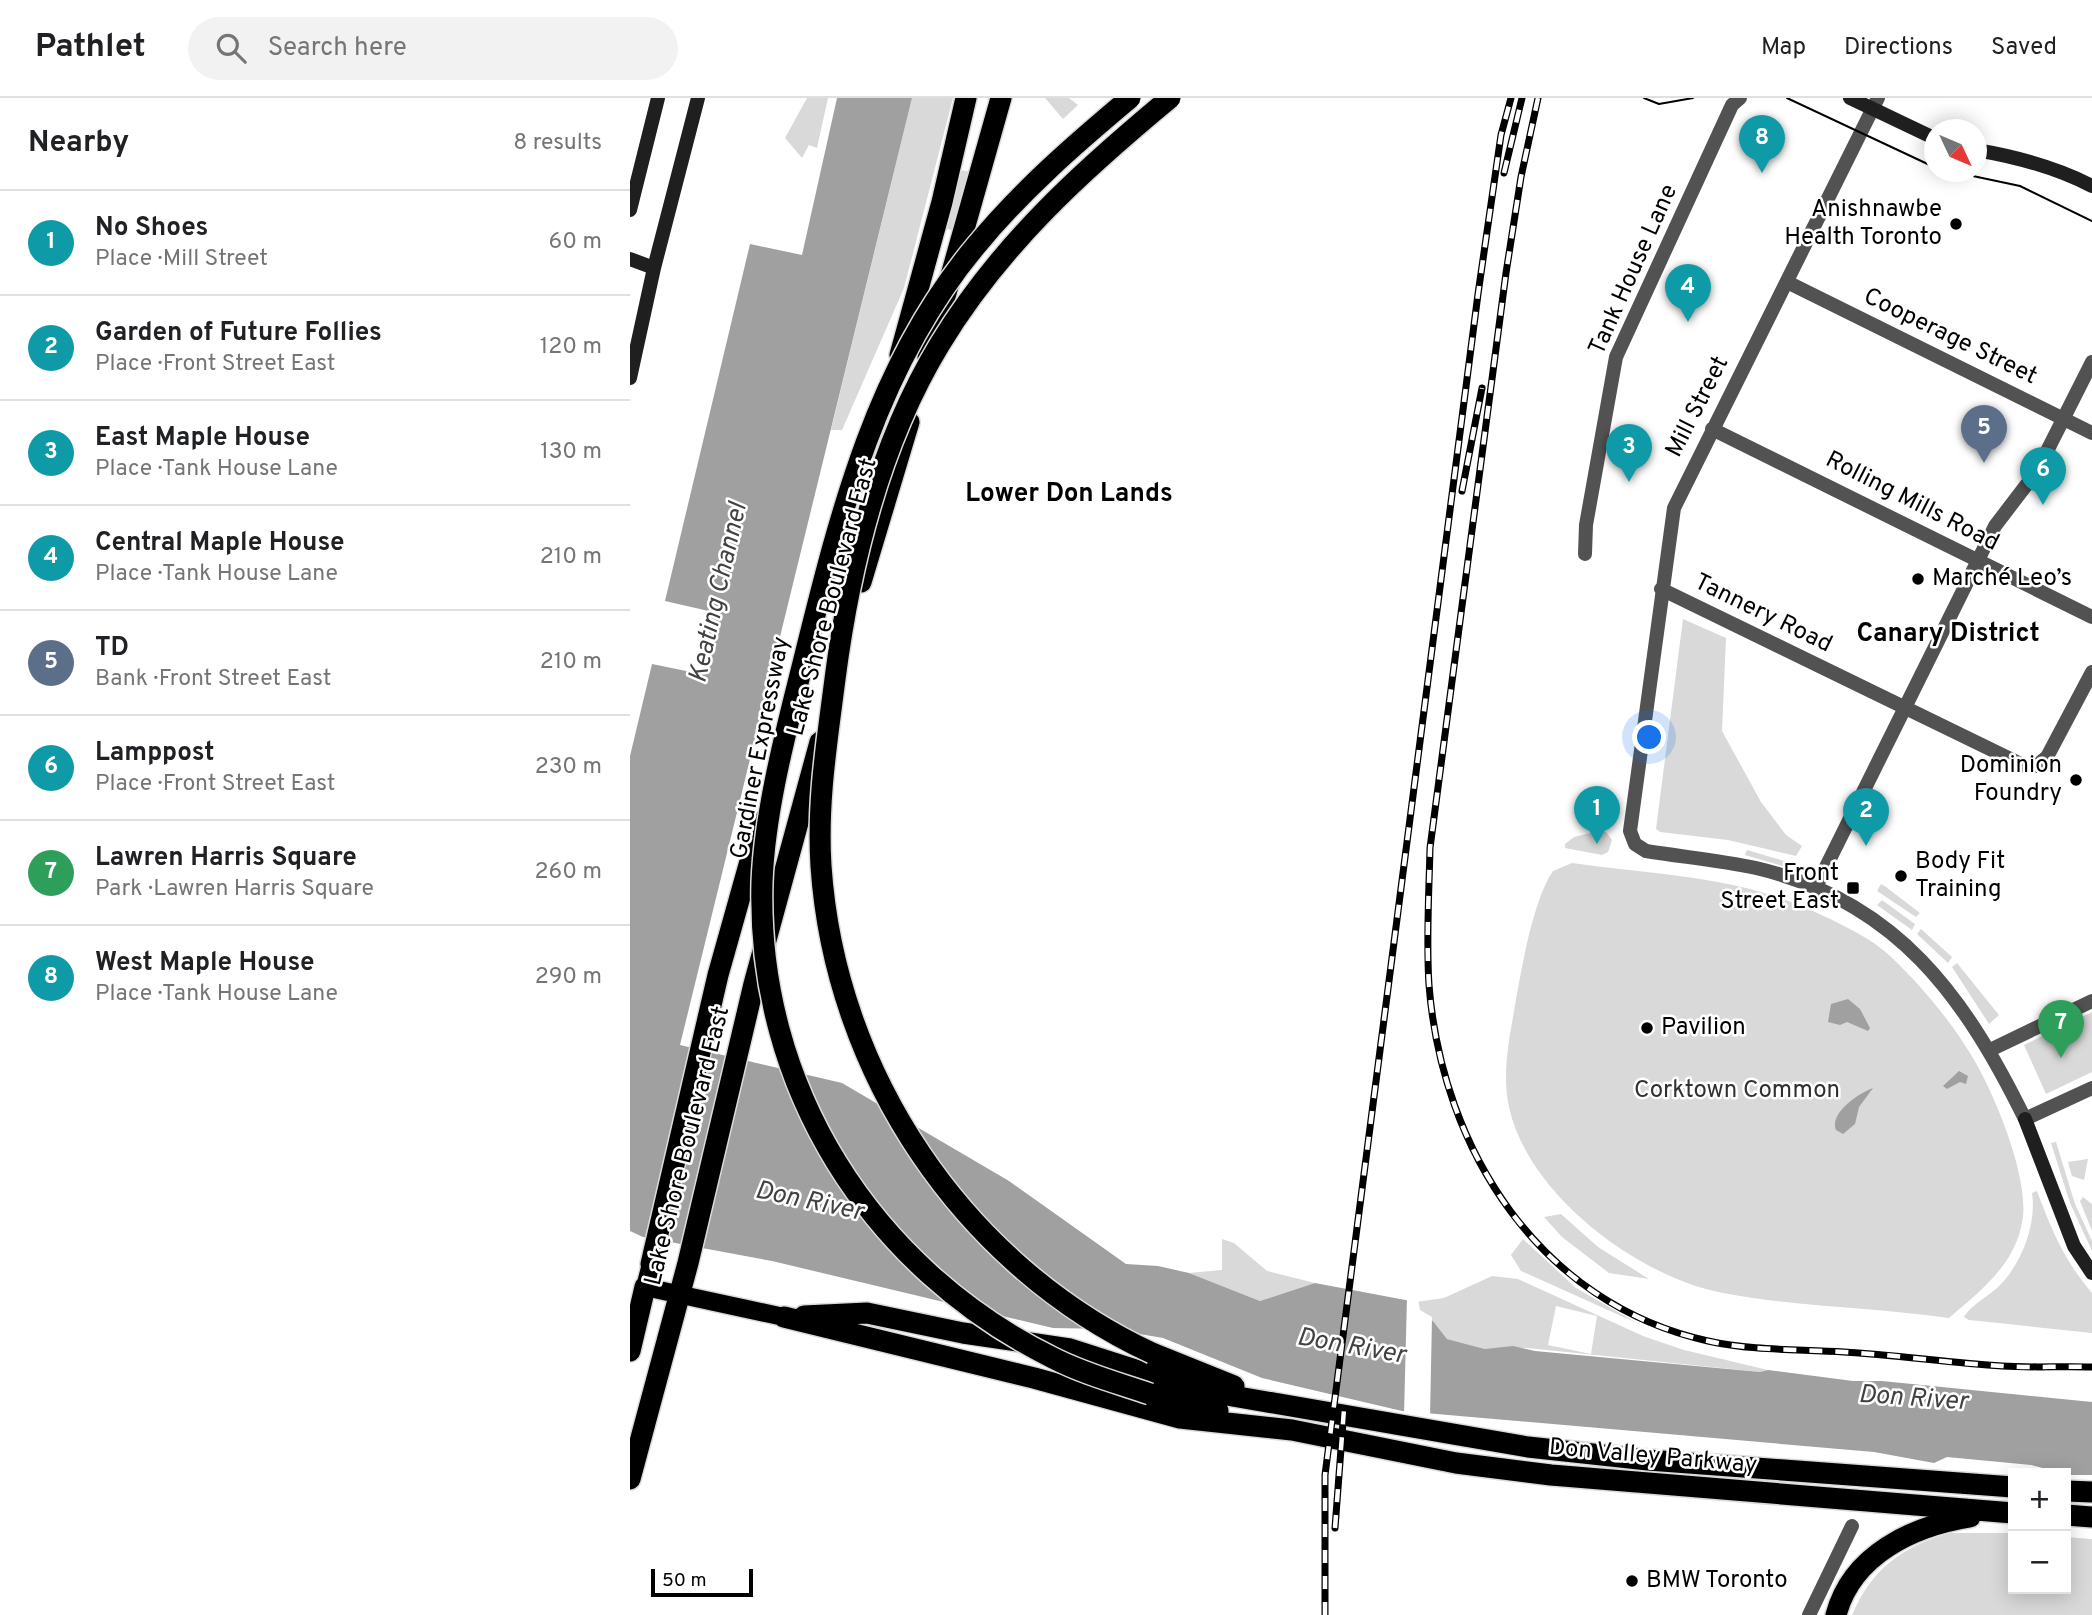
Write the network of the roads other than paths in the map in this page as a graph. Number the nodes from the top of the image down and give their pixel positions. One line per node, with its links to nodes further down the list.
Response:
1 (658, 98): 14 (street)
2 (698, 98): 16 (street)
3 (966, 98): 11 (highway, Lake Shore Boulevard East)
4 (998, 98): 11 (highway); 37 (highway, Lake Shore Boulevard East)
5 (1130, 98): 41 (highway, Gardiner Expressway, bridge)
6 (1170, 98): 40 (highway, bridge)
7 (1740, 98): 23 (street, Tank House Lane)
8 (1850, 98): 9 (street)
9 (1875, 104): 10 (street); 17 (street, Mill Street)
10 (1924, 132)
11 (954, 150): 34 (highway, Lake Shore Boulevard East)
12 (1987, 152): 13 (street)
13 (2092, 186)
14 (630, 209)
15 (630, 259): 16 (street)
16 (654, 268): 19 (street)
17 (1787, 282): 20 (street, Cooperage Street); 21 (street, Mill Street)
18 (2092, 362): 20 (street)
19 (630, 378)
20 (2063, 419): 22 (street, Cooperage Street); 24 (street)
21 (1712, 429): 24 (street, Rolling Mills Road); 25 (street, Mill Street)
22 (2092, 433)
23 (1585, 554)
24 (1978, 560): 26 (street, Rolling Mills Road); 28 (street)
25 (1661, 589): 28 (street, Tannery Road); 29 (street, Mill Street)
26 (2092, 617)
27 (2092, 672): 28 (street, Tannery Road)
28 (1905, 709): 29 (street)
29 (1816, 887): 31 (street)
30 (2092, 1001): 31 (street)
31 (1990, 1050): 33 (street)
32 (2092, 1088): 33 (street)
33 (2022, 1113): 35 (street)
34 (651, 1264): 36 (main road, Lake Shore Boulevard East)
35 (2092, 1273)
36 (638, 1285): 37 (main road); 39 (highway, Lake Shore Boulevard East)
37 (680, 1296): 38 (main road); 42 (highway, Lake Shore Boulevard East)
38 (784, 1317): 40 (highway); 41 (highway)
39 (630, 1352)
40 (1303, 1408): 43 (highway, Don Valley Parkway)
41 (1292, 1430): 46 (highway, Don Valley Parkway)
42 (630, 1479)
43 (2008, 1487)
44 (2071, 1491): 45 (highway)
45 (2092, 1492)
46 (2006, 1513): 51 (highway)
47 (2071, 1516): 48 (highway)
48 (2092, 1517)
49 (1852, 1526): 50 (street)
50 (1809, 1615)
51 (1836, 1615)

